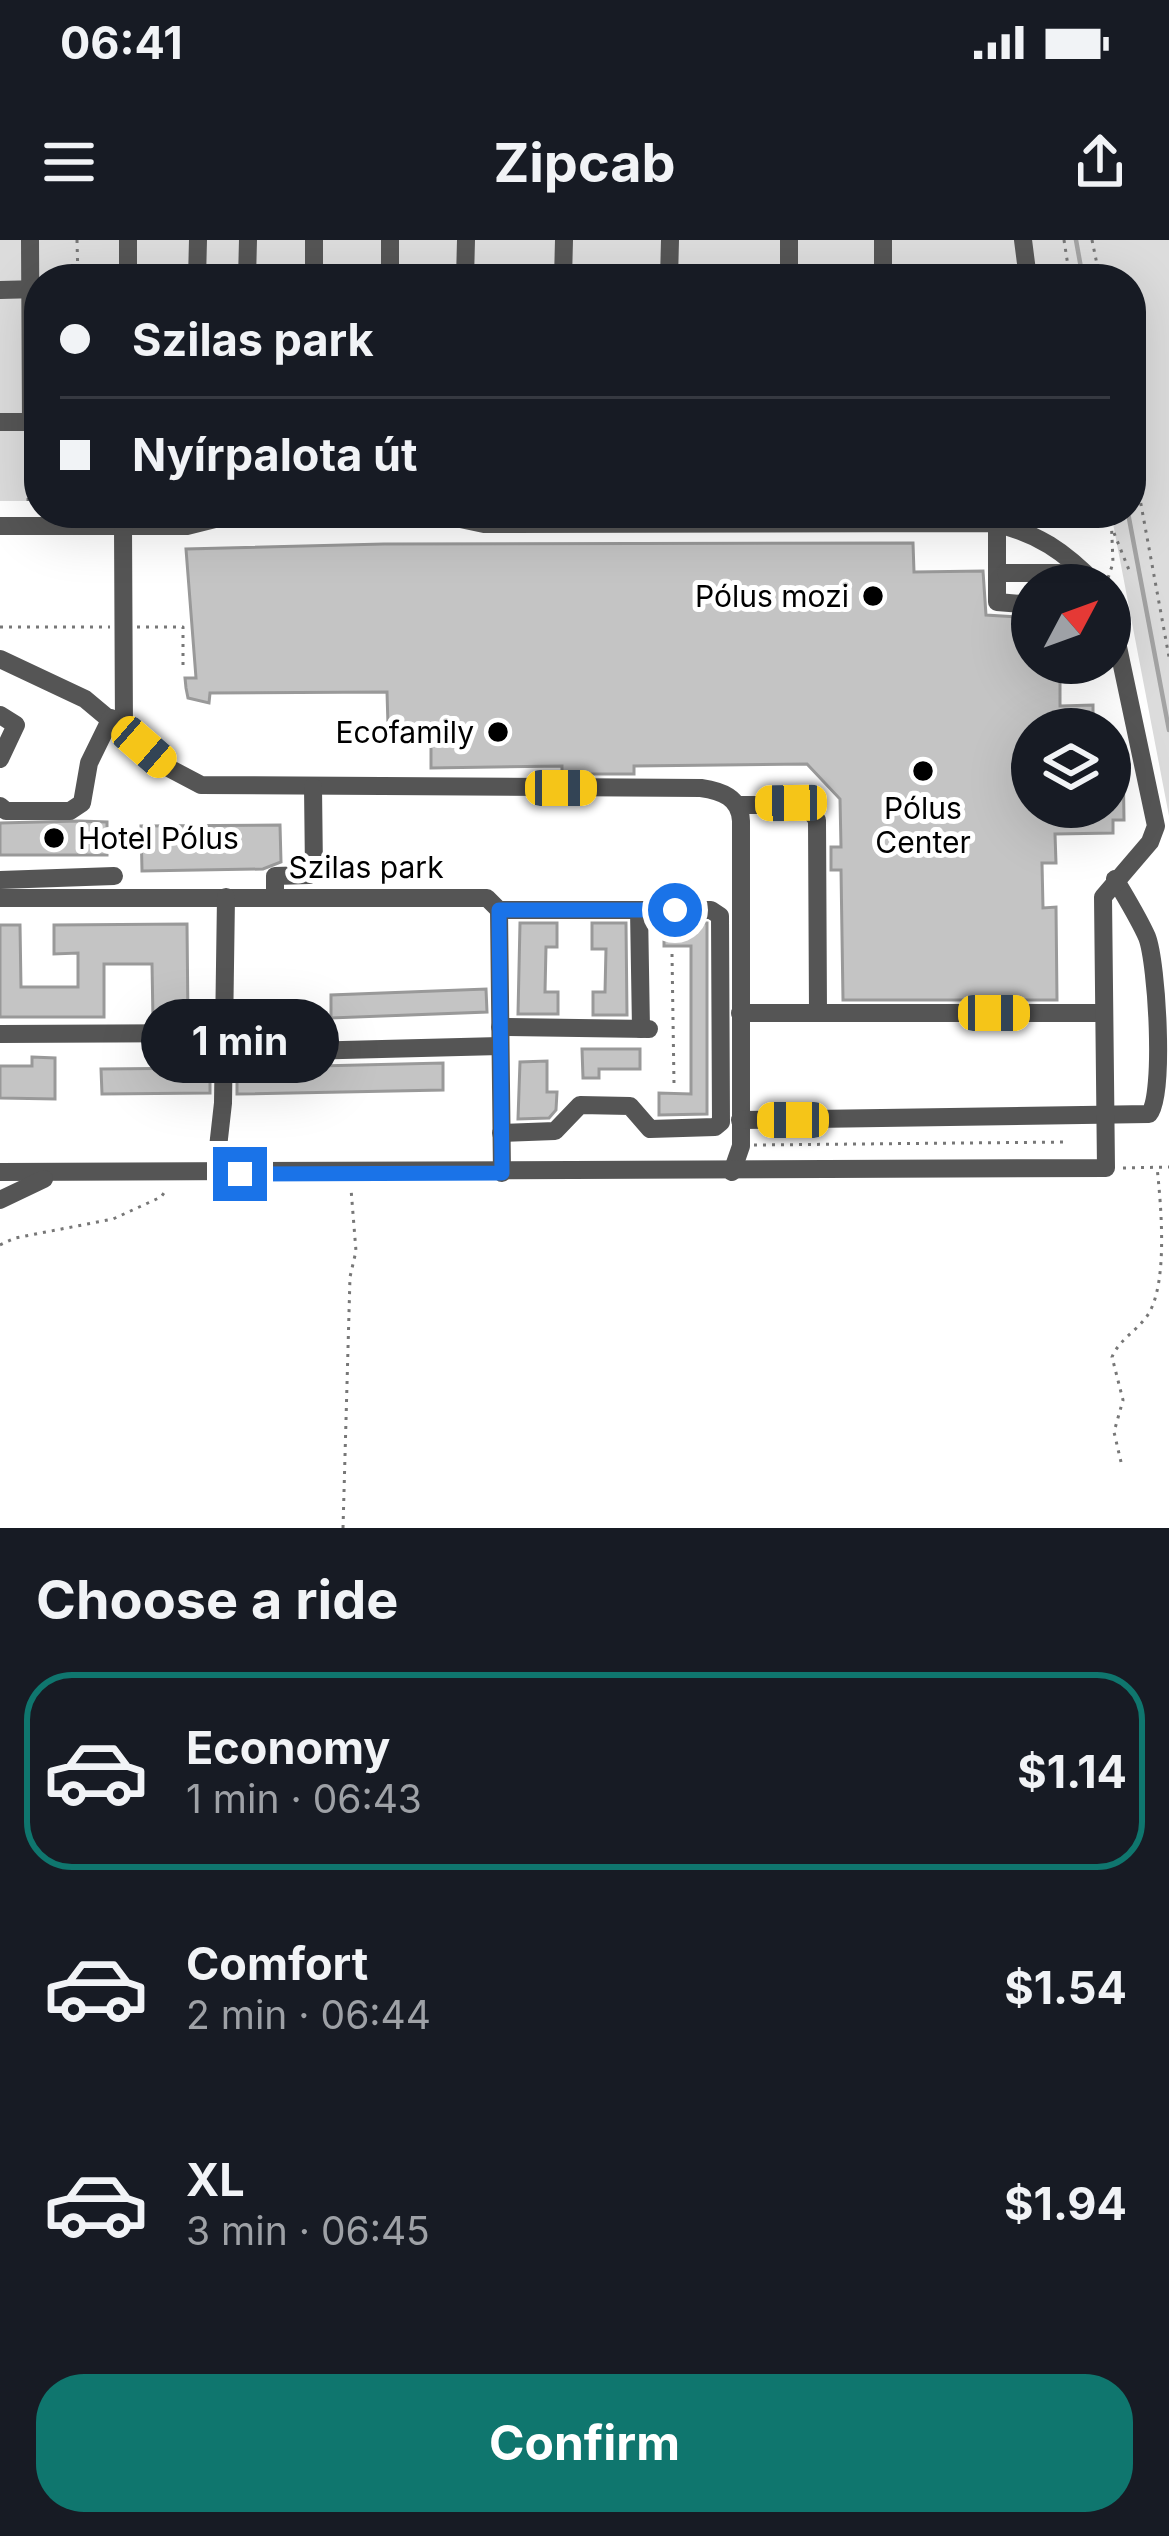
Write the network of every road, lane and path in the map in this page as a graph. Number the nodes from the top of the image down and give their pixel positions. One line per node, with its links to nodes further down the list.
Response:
1 (123, 528): 17 (street)
2 (998, 528): 12 (street)
3 (1016, 528): 7 (street)
4 (1112, 528): 9 (path)
5 (1112, 528): 8 (path)
6 (1145, 528): 13 (path)
7 (1073, 564)
8 (1113, 564)
9 (1127, 564)
10 (1006, 573): 11 (street)
11 (1011, 573)
12 (1011, 603)
13 (1169, 657)
14 (2, 664): 17 (street)
15 (1126, 684): 23 (street)
16 (0, 715): 18 (street)
17 (117, 724): 19 (street); 21 (street)
18 (0, 759)
19 (313, 787): 20 (street); 26 (street)
20 (737, 805): 31 (street); 32 (street)
21 (0, 806)
22 (114, 876): 24 (street)
23 (1115, 879): 33 (street); 38 (street)
24 (0, 880)
25 (226, 896): 26 (street, Szilas park); 27 (street, Szilas park); 36 (street)
26 (275, 896): 28 (street, Szilas park)
27 (0, 898)
28 (493, 904): 29 (street, Szilas park); 35 (street)
29 (639, 910): 35 (street); 39 (street, Szilas park)
30 (672, 954): 37 (path)
31 (740, 1013): 32 (street); 40 (street)
32 (818, 1013): 33 (street)
33 (1104, 1013): 38 (street)
34 (0, 1034): 36 (street)
35 (500, 1037): 36 (street); 39 (street)
36 (224, 1043): 51 (street)
37 (674, 1084)
38 (1105, 1115): 40 (street); 44 (street)
39 (502, 1133): 48 (street)
40 (741, 1135): 41 (path); 46 (street)
41 (1068, 1142)
42 (1157, 1167): 43 (path); 44 (path); 54 (path)
43 (1169, 1167)
44 (1106, 1168): 46 (street)
45 (0, 1172): 49 (street)
46 (731, 1172): 48 (street)
47 (352, 1173): 48 (street); 51 (street); 55 (path)
48 (502, 1173)
49 (62, 1174): 50 (street); 52 (street)
50 (174, 1174): 51 (street); 53 (path)
51 (215, 1174)
52 (0, 1200)
53 (0, 1245)
54 (1121, 1462)
55 (343, 1528)

